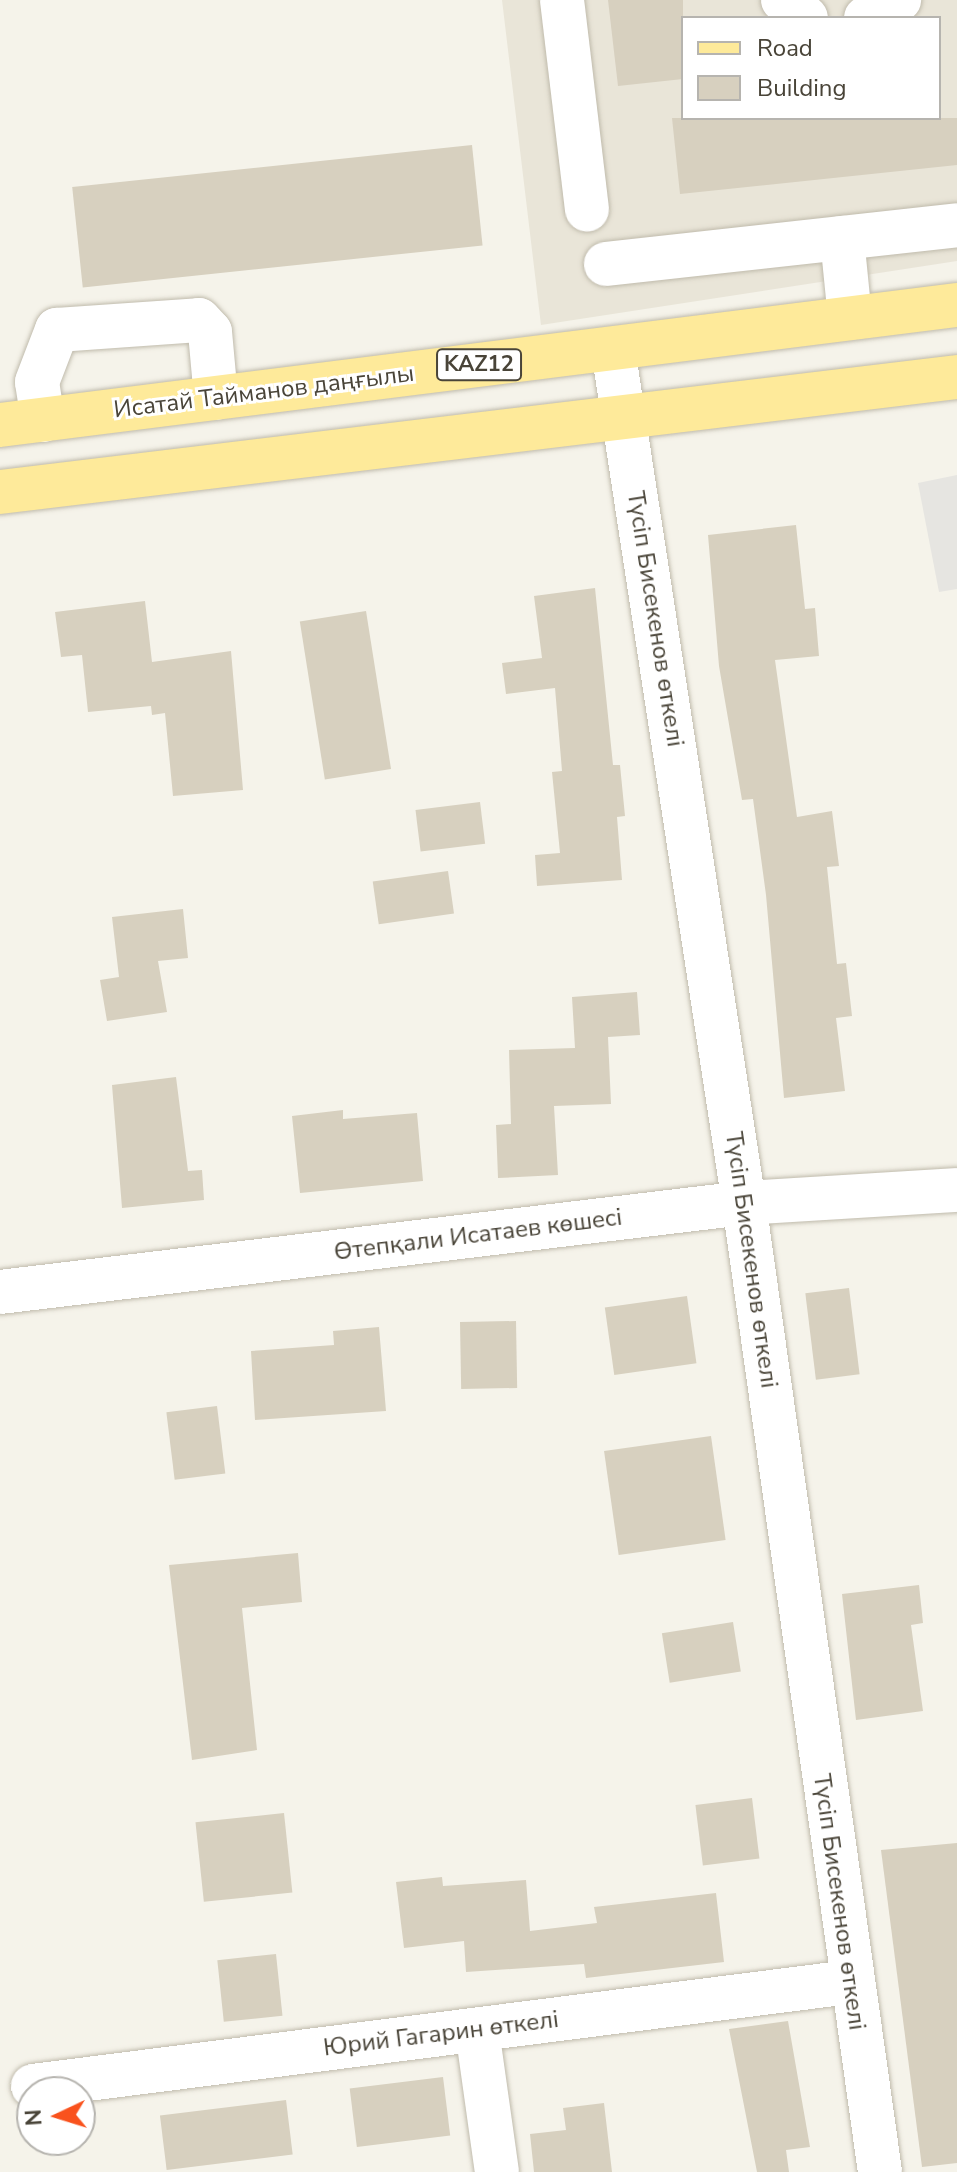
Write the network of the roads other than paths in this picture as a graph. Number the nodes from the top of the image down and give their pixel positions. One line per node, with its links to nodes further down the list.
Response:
1 (562, 0): 6 (street)
2 (783, 0): 4 (street)
3 (899, 0): 5 (street)
4 (803, 16)
5 (870, 16)
6 (587, 210)
7 (957, 225): 8 (street)
8 (842, 238): 9 (street); 11 (street)
9 (606, 264)
10 (957, 305): 11 (main road, Исатай Тайманов даңғылы / KAZ12)
11 (850, 318): 12 (main road, Исатай Тайманов даңғылы / KAZ12)
12 (613, 349): 14 (main road, Исатай Тайманов даңғылы / KAZ12); 15 (street, Түсіп Бисекенов өткелі)
13 (957, 377): 15 (main road)
14 (216, 398): 16 (main road, Исатай Тайманов даңғылы / KAZ12); 16 (street)
15 (625, 418): 18 (main road); 20 (street, Түсіп Бисекенов өткелі)
16 (43, 420): 17 (main road, Исатай Тайманов даңғылы / KAZ12)
17 (0, 425)
18 (0, 492)
19 (957, 1190): 20 (street, Өтепқали Исатаев көшесі)
20 (744, 1203): 21 (street, Өтепқали Исатаев көшесі); 22 (street, Түсіп Бисекенов өткелі)
21 (0, 1292)
22 (849, 1982): 23 (street, Юрий Гагарин өткелі); 26 (street, Түсіп Бисекенов өткелі)
23 (477, 2030): 24 (street, Юрий Гагарин өткелі); 25 (street)
24 (96, 2078)
25 (497, 2172)
26 (880, 2172)

